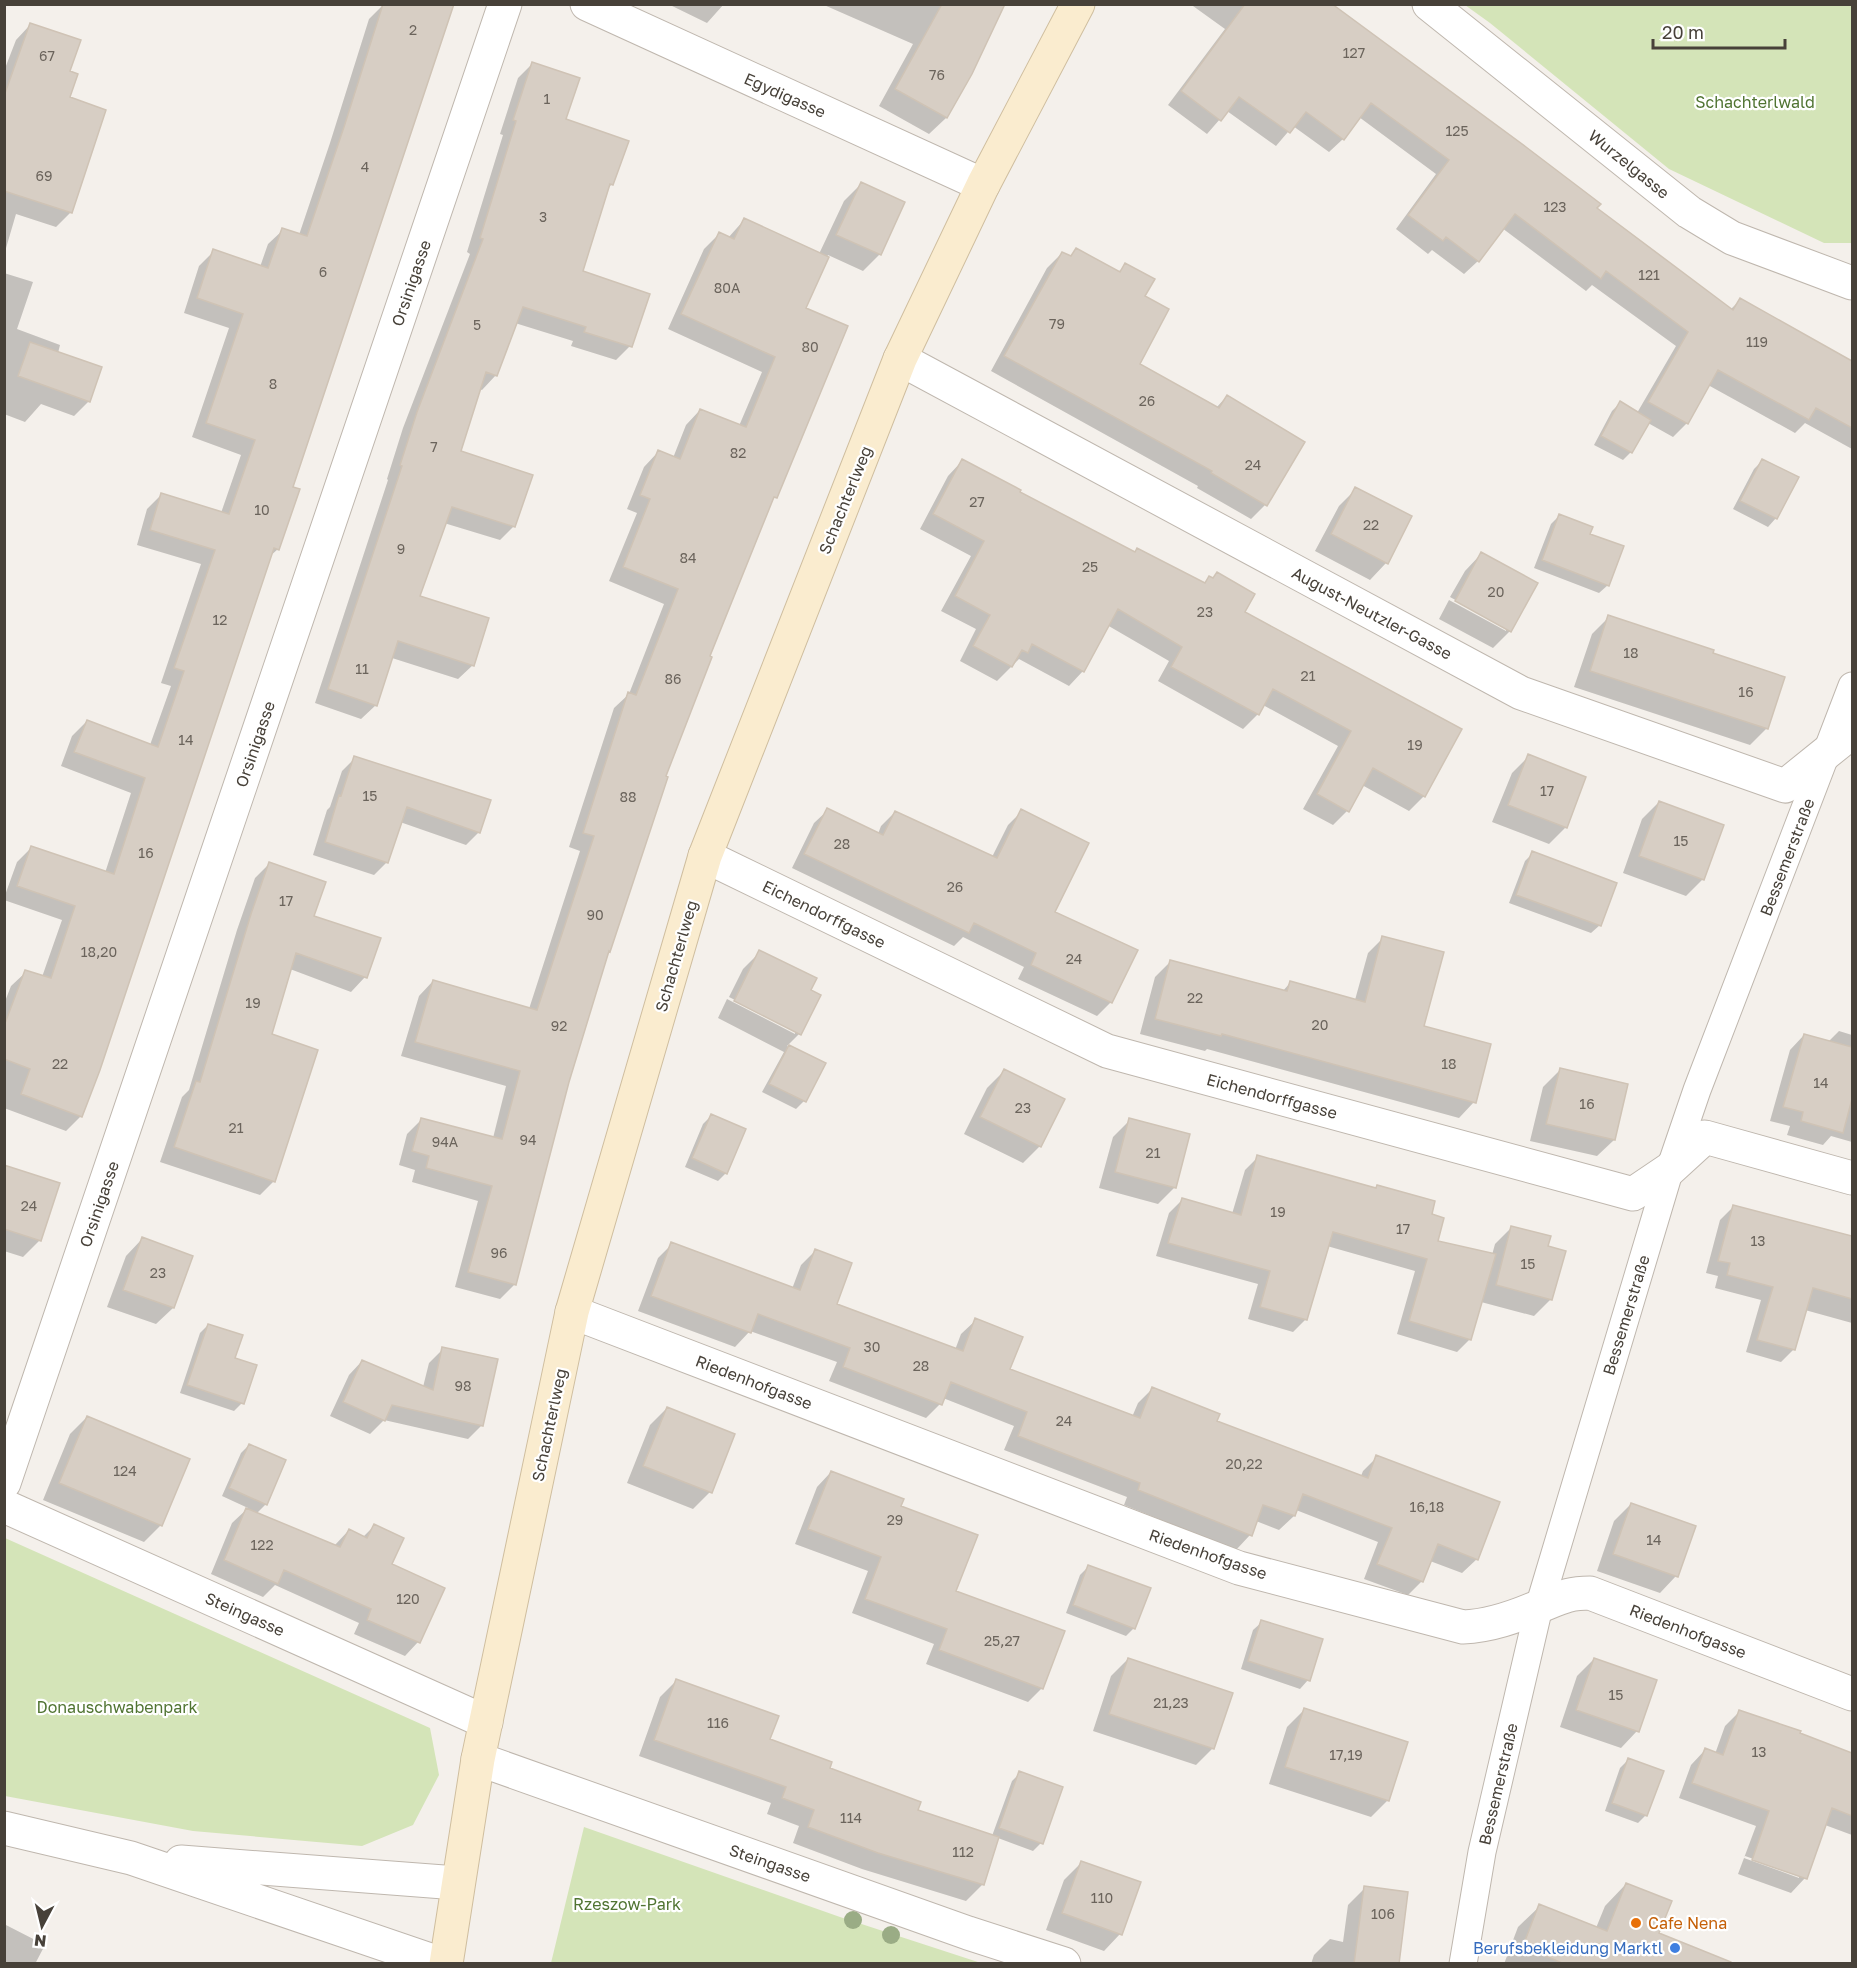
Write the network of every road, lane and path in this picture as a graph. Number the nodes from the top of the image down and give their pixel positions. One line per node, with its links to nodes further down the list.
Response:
1 (505, 4): 14 (street, Orsinigasse)
2 (587, 4): 5 (street, Egydigasse)
3 (1078, 4): 5 (street, Schachterlweg)
4 (1430, 4): 6 (street, Wurzelgasse)
5 (983, 185): 7 (street, Schachterlweg)
6 (1852, 283)
7 (900, 359): 9 (street, August-Neutzler-Gasse); 10 (street, Schachterlweg)
8 (1852, 686): 9 (lane, Bessemerstraße)
9 (1840, 742): 11 (lane, Bessemerstraße)
10 (705, 856): 11 (street, Eichendorffgasse); 13 (street, Schachterlweg)
11 (1670, 1169): 12 (street, Eichendorffgasse); 16 (lane, Bessemerstraße)
12 (1852, 1178)
13 (572, 1312): 16 (street, Riedenhofgasse); 18 (street, Schachterlweg)
14 (4, 1483)
15 (4, 1506): 18 (street, Steingasse)
16 (1539, 1607): 17 (street, Riedenhofgasse); 25 (lane, Bessemerstraße)
17 (1852, 1694)
18 (486, 1722): 19 (street, Schachterlweg)
19 (478, 1760): 22 (street, Schachterlweg); 24 (street, Steingasse)
20 (4, 1828): 21 (street)
21 (131, 1858): 22 (street); 23 (street)
22 (457, 1883): 23 (street, Schachterlweg)
23 (444, 1964)
24 (1064, 1964)
25 (1463, 1964)

